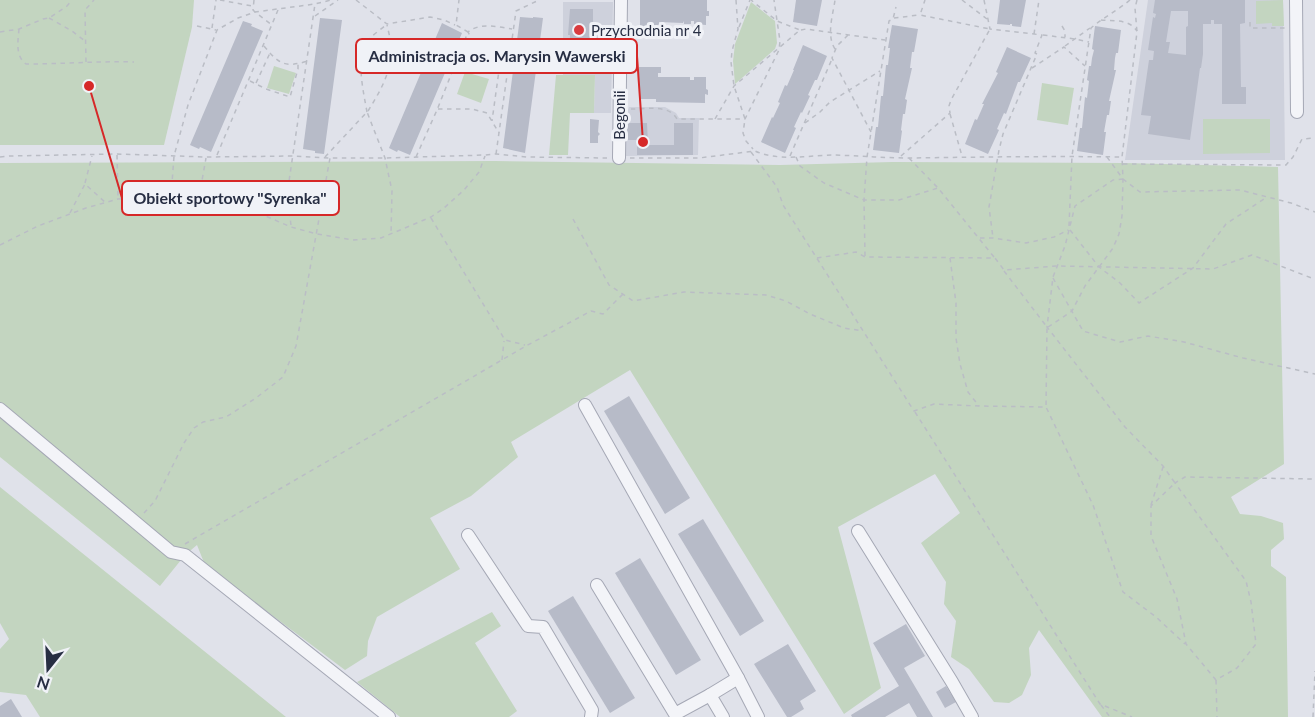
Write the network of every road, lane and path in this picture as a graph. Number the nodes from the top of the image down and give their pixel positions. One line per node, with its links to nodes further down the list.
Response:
1 (72, 0): 30 (path)
2 (94, 0): 60 (path)
3 (216, 0): 42 (path)
4 (220, 0): 24 (path)
5 (254, 0): 24 (path)
6 (331, 0): 23 (path)
7 (338, 0): 29 (path)
8 (356, 0): 36 (path)
9 (459, 0): 38 (path)
10 (540, 0): 45 (path)
11 (621, 0): 122 (street, Begonii)
12 (736, 0): 46 (path)
13 (751, 0): 34 (path); 46 (path)
14 (774, 0): 34 (path)
15 (835, 0): 52 (path)
16 (925, 0): 28 (path)
17 (962, 0): 32 (path)
18 (984, 0): 32 (path)
19 (1039, 0): 54 (path)
20 (1130, 0): 33 (path)
21 (1137, 0): 53 (path)
22 (1296, 0): 90 (street)
23 (315, 4): 26 (path); 29 (path)
24 (253, 6): 27 (path)
25 (896, 7): 31 (path)
26 (279, 9): 27 (path); 37 (path)
27 (255, 12): 37 (path); 48 (path)
28 (920, 15): 31 (path); 47 (path)
29 (314, 17): 75 (path)
30 (49, 18): 41 (path); 60 (path)
31 (893, 19): 59 (path)
32 (987, 20): 47 (path)
33 (1100, 20): 43 (path); 53 (path)
34 (777, 21): 49 (path); 66 (path)
35 (1250, 22): 44 (path)
36 (387, 24): 38 (path); 89 (path); 89 (path)
37 (272, 25): 63 (path)
38 (456, 25): 51 (path)
39 (197, 26): 42 (path)
40 (1062, 26): 57 (path)
41 (19, 28): 50 (path); 76 (path)
42 (212, 28): 48 (path)
43 (1091, 28): 58 (path); 61 (path)
44 (1284, 28)
45 (513, 29): 51 (path); 65 (path)
46 (738, 29): 85 (path)
47 (990, 29): 54 (path); 91 (path)
48 (217, 30): 105 (path)
49 (800, 30): 52 (path); 66 (path)
50 (0, 32)
51 (468, 32): 62 (path); 64 (path)
52 (830, 32): 55 (path); 68 (path)
53 (1137, 32): 117 (path)
54 (1034, 34): 56 (path)
55 (848, 35): 59 (path); 68 (path)
56 (1042, 35): 57 (path); 81 (path)
57 (1065, 38): 58 (path)
58 (1075, 39): 61 (path); 67 (path)
59 (886, 40): 82 (path)
60 (86, 41): 76 (path)
61 (1089, 42): 80 (path)
62 (475, 45): 69 (path); 71 (path); 77 (path)
63 (263, 46): 70 (path); 83 (path)
64 (463, 46): 71 (path); 88 (path)
65 (511, 46): 69 (path); 73 (path)
66 (780, 46): 85 (path); 92 (path)
67 (1064, 46): 80 (path); 81 (path)
68 (836, 49): 72 (path)
69 (500, 50): 79 (path)
70 (270, 53): 78 (path); 84 (path)
71 (470, 54): 77 (path)
72 (832, 58): 86 (path); 95 (path)
73 (508, 61): 79 (path); 97 (path)
74 (134, 62): 76 (path)
75 (308, 62): 78 (path); 107 (path)
76 (86, 63)
77 (488, 63): 79 (path)
78 (298, 64): 84 (path)
79 (499, 65): 94 (path)
80 (1085, 66): 110 (path)
81 (1031, 68): 116 (path)
82 (881, 71): 86 (path); 96 (path)
83 (248, 80): 84 (path); 106 (path)
84 (256, 84)
85 (734, 86): 92 (path); 93 (path)
86 (849, 90): 95 (path); 96 (path)
87 (628, 108): 93 (path)
88 (437, 110): 94 (path); 121 (path)
89 (367, 112): 118 (path); 120 (path)
90 (1297, 112)
91 (950, 113): 115 (path); 123 (path)
92 (745, 119): 93 (path); 100 (path)
93 (715, 120)
94 (492, 121): 97 (path)
95 (804, 123): 108 (path)
96 (871, 132): 114 (path)
97 (500, 133): 103 (path)
98 (1315, 138): 125 (path)
99 (750, 151): 100 (path); 122 (path); 148 (path)
100 (755, 151): 108 (path)
101 (92, 154): 102 (path); 112 (path); 127 (path)
102 (117, 154): 105 (path); 132 (path)
103 (496, 154): 104 (path); 122 (path)
104 (485, 155): 121 (path); 137 (path)
105 (174, 156): 113 (path); 129 (path)
106 (216, 156): 107 (path); 113 (path)
107 (294, 156): 118 (path); 139 (path)
108 (790, 156): 109 (path)
109 (796, 156): 114 (path); 133 (path)
110 (1072, 156): 111 (path); 116 (path); 140 (path)
111 (1106, 156): 117 (path); 126 (path)
112 (0, 157)
113 (206, 157): 130 (path)
114 (867, 157): 123 (path); 133 (path)
115 (962, 157): 116 (path); 124 (path)
116 (998, 157): 144 (path)
117 (1122, 157): 125 (path)
118 (324, 158): 119 (path)
119 (330, 158): 120 (path); 141 (path)
120 (385, 158): 121 (path); 142 (path)
121 (416, 158)
122 (619, 158)
123 (899, 158): 124 (path)
124 (909, 158): 128 (path)
125 (1122, 164): 126 (path)
126 (1123, 178): 131 (path); 140 (path); 151 (path)
127 (85, 184): 134 (path); 136 (path)
128 (938, 188): 133 (path); 143 (path)
129 (171, 197): 130 (path); 132 (path)
130 (199, 197): 139 (path)
131 (1267, 197): 135 (path); 152 (path)
132 (118, 199): 134 (path)
133 (864, 200): 146 (path)
134 (107, 203): 136 (path)
135 (1315, 212)
136 (69, 215): 145 (path)
137 (431, 217): 142 (path); 160 (path)
138 (573, 219): 156 (path)
139 (291, 227): 141 (path)
140 (1069, 229): 144 (path); 150 (path); 151 (path)
141 (317, 234): 142 (path); 173 (path)
142 (391, 235)
143 (979, 238): 144 (path); 149 (path)
144 (993, 238)
145 (0, 245)
146 (866, 257): 147 (path); 148 (path)
147 (950, 257): 149 (path); 165 (path)
148 (817, 258): 159 (path)
149 (995, 258): 153 (path)
150 (1057, 267): 151 (path); 153 (path); 154 (path)
151 (1099, 267): 152 (path); 152 (path); 157 (path)
152 (1193, 268): 155 (path)
153 (1004, 270): 158 (path)
154 (1053, 277): 157 (path); 158 (path)
155 (1314, 279)
156 (623, 294): 159 (path); 161 (path)
157 (1072, 311): 158 (path); 163 (path)
158 (1047, 327): 166 (path); 169 (path)
159 (865, 332): 168 (path)
160 (505, 340): 161 (path); 162 (path)
161 (526, 346): 162 (path)
162 (501, 361): 176 (path)
163 (1315, 374)
164 (585, 405): 180 (street)
165 (979, 406): 166 (path); 168 (path)
166 (1046, 407): 178 (path)
167 (0, 409): 173 (street)
168 (914, 411): 183 (path)
169 (1163, 466): 171 (path); 172 (path)
170 (1315, 479): 171 (path)
171 (1175, 483): 172 (path); 181 (path)
172 (1151, 506): 178 (path)
173 (135, 522): 176 (street)
174 (858, 531): 189 (street)
175 (468, 535): 186 (street)
176 (171, 552): 185 (street)
177 (597, 585): 184 (street)
178 (1186, 644): 181 (path)
179 (1315, 671): 193 (path)
180 (738, 678): 182 (street); 188 (street)
181 (1216, 680): 192 (path)
182 (710, 695): 184 (street); 187 (street)
183 (1100, 704): 190 (path); 191 (path)
184 (673, 716)
185 (389, 717)
186 (591, 717)
187 (723, 717)
188 (758, 717)
189 (972, 717)
190 (1110, 717)
191 (1132, 717)
192 (1217, 717)
193 (1313, 717)

